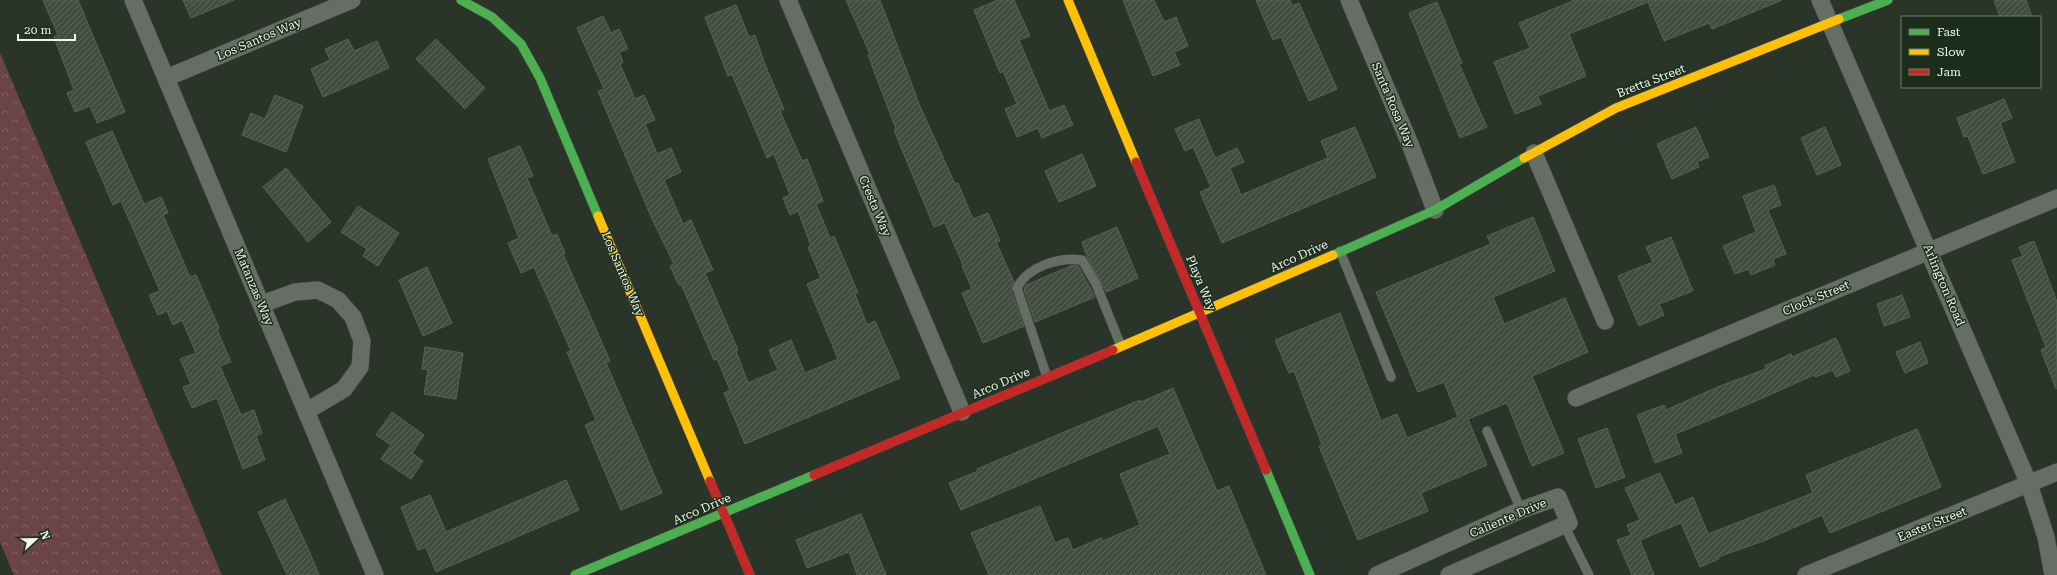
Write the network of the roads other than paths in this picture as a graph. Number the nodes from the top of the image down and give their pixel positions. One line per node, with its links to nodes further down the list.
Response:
1 (133, 0): 10 (street, Matanzas Way)
2 (352, 0): 10 (street, Los Santos Way)
3 (461, 0): 29 (street, Los Santos Way)
4 (788, 0): 24 (street, Cresta Way)
5 (1068, 0): 17 (street, Playa Way)
6 (1349, 0): 13 (street, Santa Rosa Way)
7 (1820, 0): 9 (street, Arlington Road)
8 (1888, 0): 9 (street, Bretta Street)
9 (1830, 24): 11 (street, Bretta Street); 14 (street, Arlington Road)
10 (166, 78): 16 (street, Matanzas Way)
11 (1534, 153): 13 (street, Bretta Street); 18 (street)
12 (2057, 198): 14 (street, Clock Street)
13 (1435, 210): 15 (street, Arco Drive)
14 (1929, 250): 22 (street, Clock Street); 27 (street, Arlington Road)
15 (1340, 252): 17 (street, Arco Drive); 21 (lane)
16 (262, 304): 23 (street, Matanzas Way); 23 (street)
17 (1200, 313): 19 (street, Arco Drive); 35 (street, Playa Way)
18 (1605, 321)
19 (1121, 346): 20 (street, Arco Drive); 20 (lane)
20 (1047, 377): 24 (street, Arco Drive)
21 (1391, 377)
22 (1576, 398)
23 (307, 411): 32 (street, Matanzas Way)
24 (962, 412): 29 (street, Arco Drive)
25 (1487, 431): 28 (lane)
26 (2057, 472): 27 (street, Easter Street)
27 (2030, 484): 31 (street, Arlington Road); 39 (street, Easter Street)
28 (1521, 510): 30 (street, Caliente Drive); 36 (street, Caliente Drive)
29 (724, 513): 33 (street, Arco Drive); 34 (street, Los Santos Way)
30 (1564, 525): 37 (street); 38 (lane)
31 (2051, 574)
32 (375, 575)
33 (575, 575)
34 (750, 575)
35 (1310, 575)
36 (1377, 575)
37 (1449, 575)
38 (1589, 575)
39 (1806, 575)

